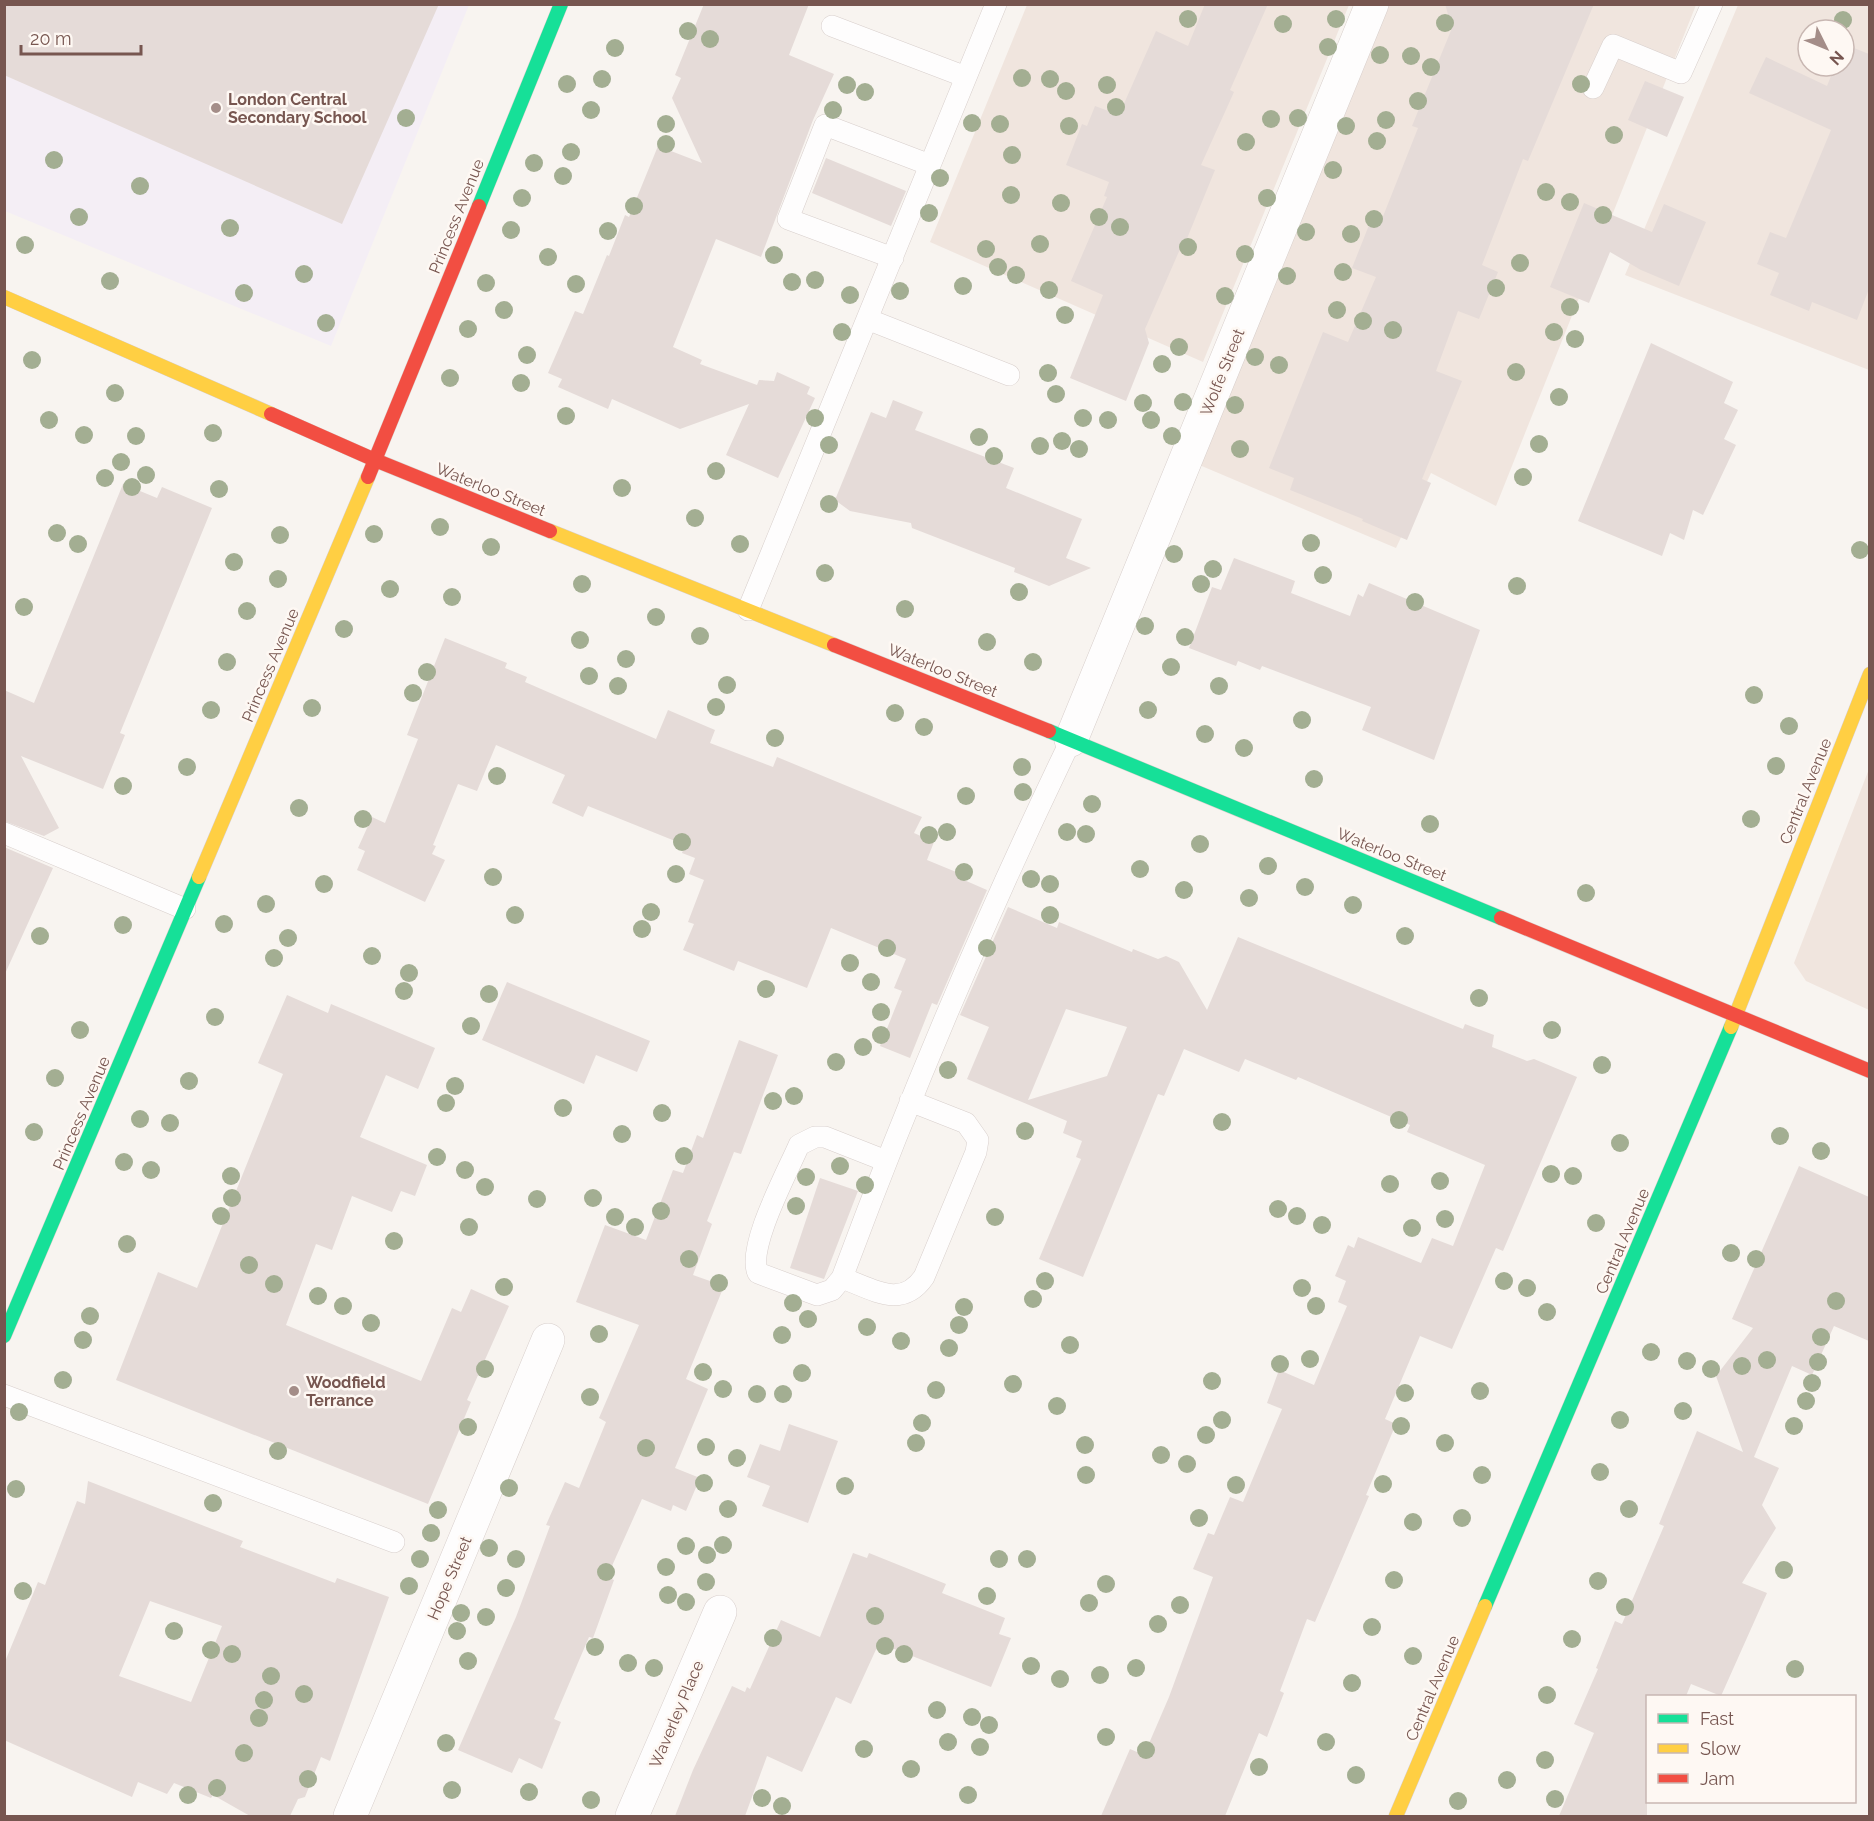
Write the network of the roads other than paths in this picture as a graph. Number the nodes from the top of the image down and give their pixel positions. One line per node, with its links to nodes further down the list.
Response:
1 (561, 4): 13 (street, Princess Avenue)
2 (996, 4): 6 (lane)
3 (1372, 4): 16 (street, Wolfe Street)
4 (1713, 4): 7 (lane)
5 (832, 26): 6 (lane)
6 (966, 77): 8 (lane)
7 (1593, 88)
8 (930, 165): 9 (lane); 9 (lane)
9 (892, 258): 11 (lane)
10 (4, 297): 13 (street, Waterloo Street)
11 (867, 320): 12 (lane); 14 (lane)
12 (1009, 375)
13 (375, 460): 14 (street, Waterloo Street); 18 (street, Princess Avenue)
14 (748, 610): 16 (street, Waterloo Street)
15 (1869, 674): 19 (street, Central Avenue)
16 (1071, 740): 19 (street, Waterloo Street); 21 (lane)
17 (4, 832): 18 (lane)
18 (185, 909): 24 (street, Princess Avenue)
19 (1736, 1014): 20 (street, Waterloo Street); 31 (street, Central Avenue)
20 (1869, 1071)
21 (910, 1101): 22 (lane); 23 (lane)
22 (886, 1161): 23 (lane); 23 (lane)
23 (842, 1278)
24 (4, 1336)
25 (548, 1340): 29 (street, Hope Street)
26 (4, 1395): 27 (lane)
27 (394, 1542)
28 (720, 1612): 30 (street, Waverley Place)
29 (350, 1816)
30 (632, 1816)
31 (1396, 1816)

